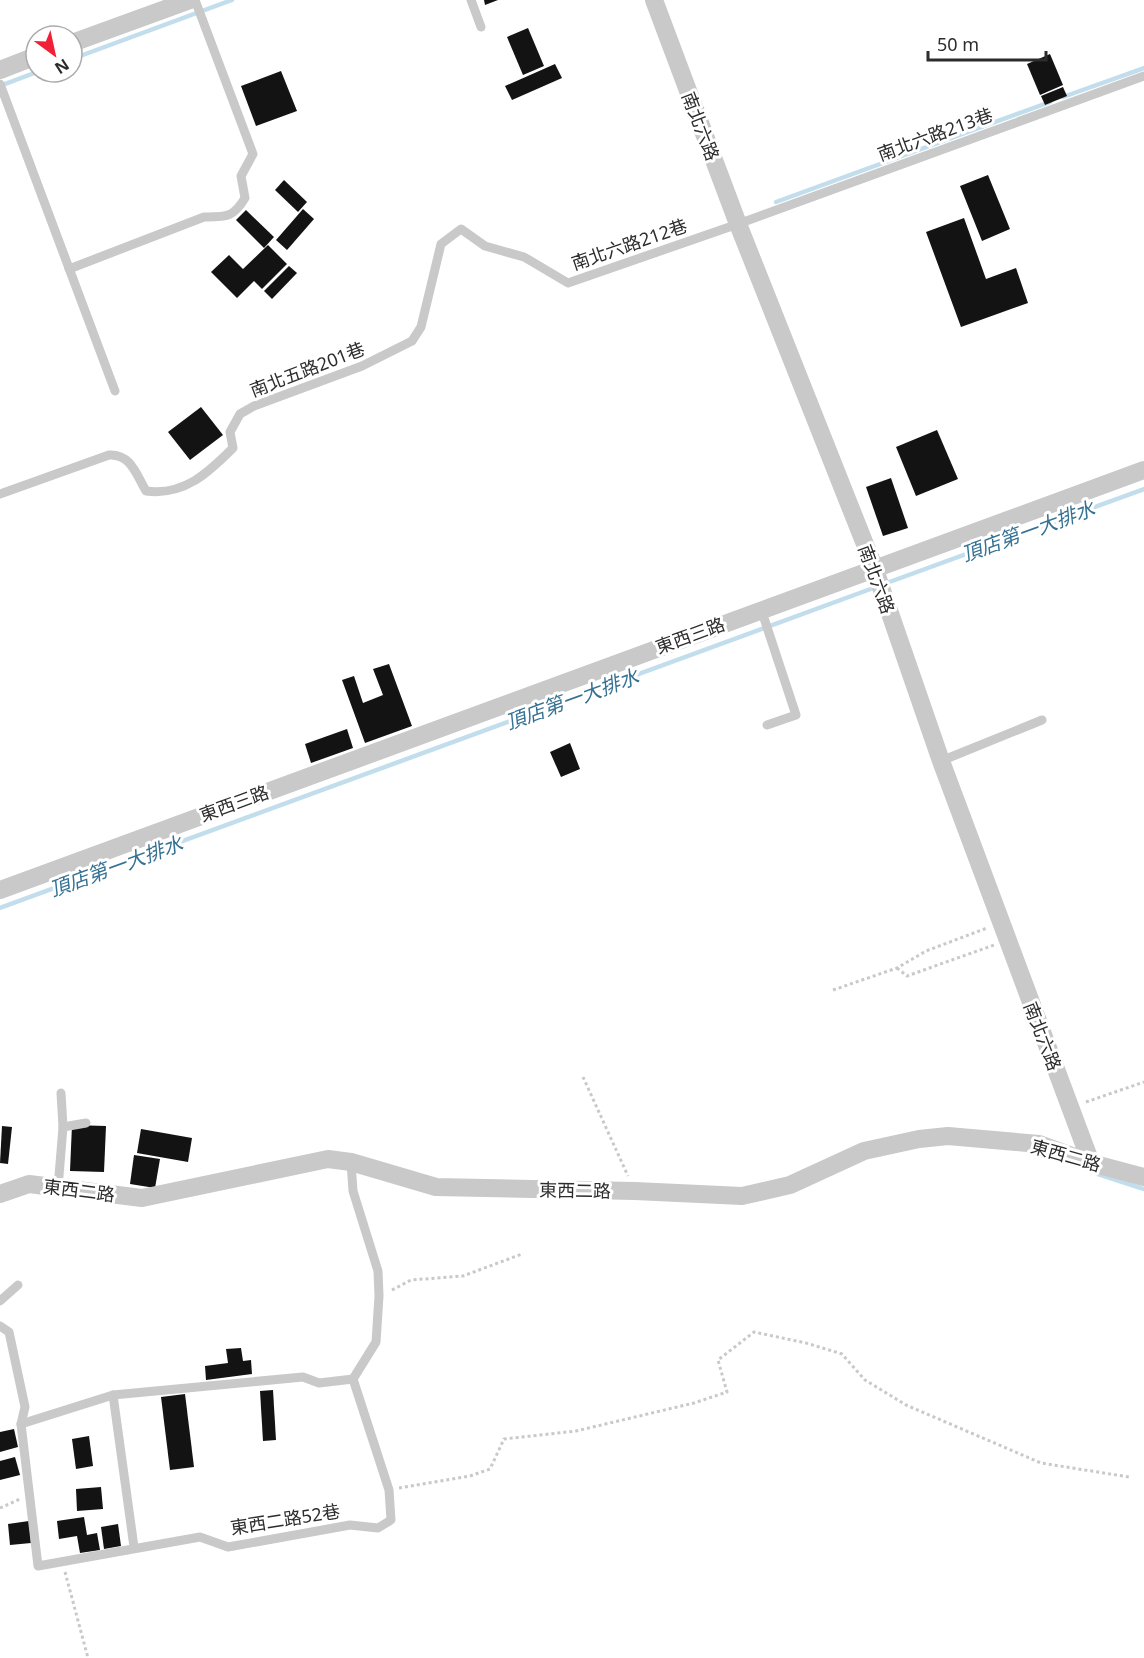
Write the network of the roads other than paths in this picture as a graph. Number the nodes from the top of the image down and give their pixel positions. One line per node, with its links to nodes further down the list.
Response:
1 (190, 0): 6 (street)
2 (195, 0): 13 (lane)
3 (471, 0): 5 (lane)
4 (654, 0): 11 (street, 南北六路)
5 (481, 27)
6 (84, 39)
7 (24, 61): 8 (street)
8 (0, 70)
9 (1144, 76): 11 (lane, 南北六路213巷)
10 (0, 84): 13 (lane)
11 (738, 224): 12 (lane, 南北六路212巷); 17 (street, 南北六路)
12 (441, 244): 16 (lane, 南北五路201巷)
13 (69, 269): 14 (lane)
14 (116, 391)
15 (1144, 470): 17 (street, 東西三路)
16 (0, 494)
17 (874, 567): 18 (street, 東西三路); 21 (street, 南北六路)
18 (761, 609): 20 (lane); 22 (street, 東西三路)
19 (1042, 720): 21 (lane)
20 (767, 725)
21 (941, 760): 27 (street, 南北六路)
22 (0, 890)
23 (61, 1093): 25 (lane)
24 (87, 1123): 25 (lane)
25 (63, 1126): 29 (lane)
26 (351, 1162): 27 (street, 東西二路); 29 (street, 東西二路); 34 (lane)
27 (1090, 1163): 28 (street, 東西二路)
28 (1144, 1177)
29 (58, 1188): 30 (street, 東西二路)
30 (0, 1194)
31 (18, 1285): 32 (lane)
32 (0, 1301)
33 (0, 1326): 36 (lane, 東西二路52巷)
34 (353, 1379): 35 (lane); 37 (lane, 東西二路52巷)
35 (112, 1395): 36 (lane); 37 (lane)
36 (21, 1424): 37 (lane, 東西二路52巷)
37 (134, 1547)

